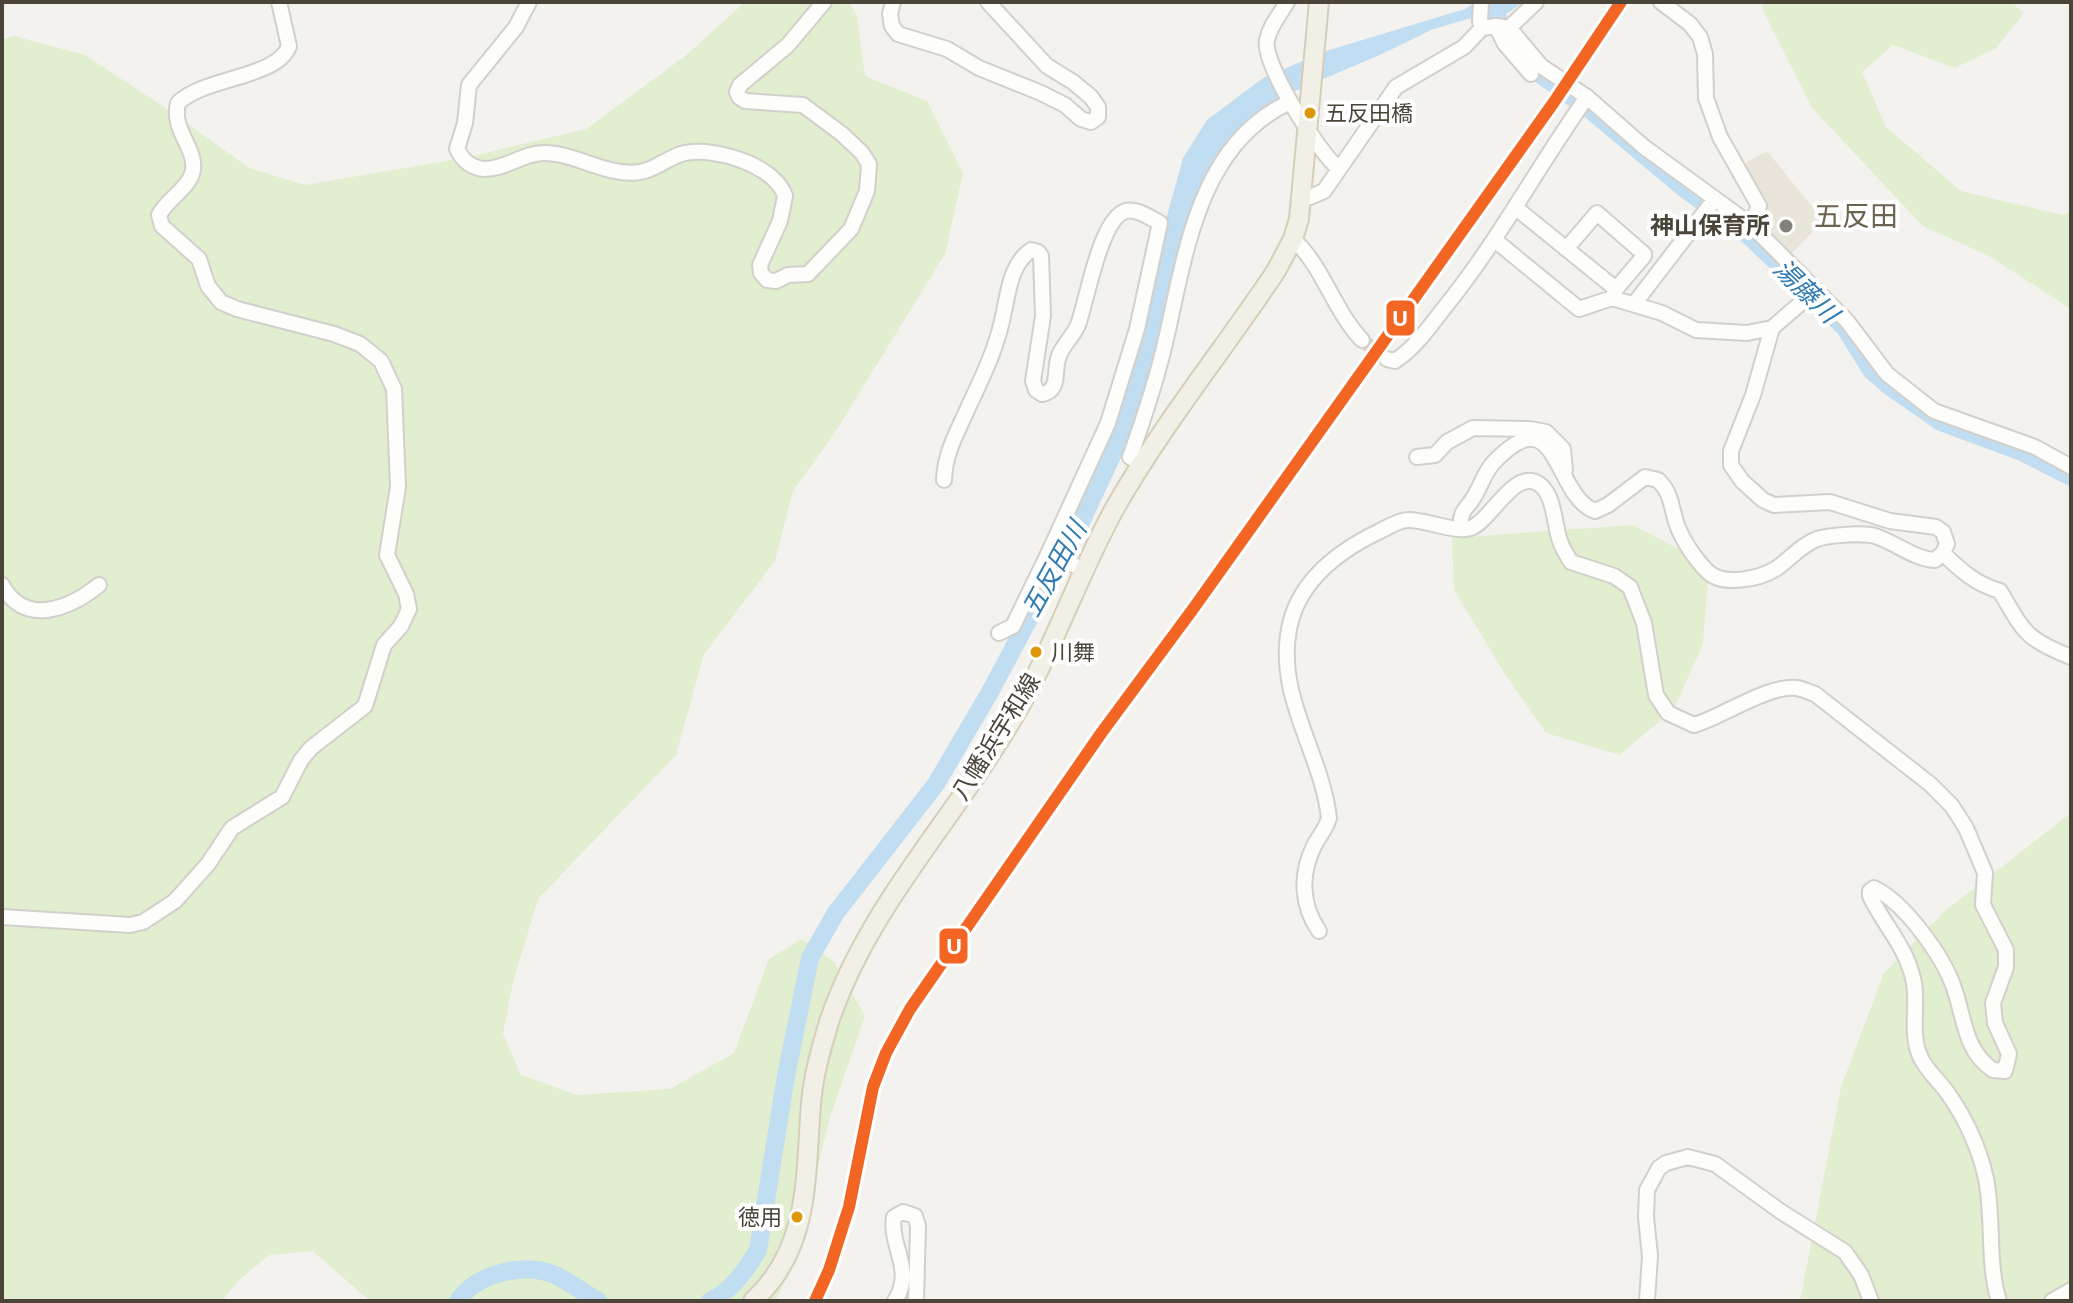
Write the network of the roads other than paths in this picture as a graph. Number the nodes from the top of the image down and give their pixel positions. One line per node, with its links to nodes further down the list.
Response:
1 (279, 2): 43 (street)
2 (529, 2): 3 (street)
3 (824, 2)
4 (893, 2): 5 (street)
5 (988, 2)
6 (1287, 2): 13 (street)
7 (1319, 2): 15 (main road, 八幡浜宇和線)
8 (1481, 2): 11 (street)
9 (1536, 2): 11 (street)
10 (1661, 2): 20 (street)
11 (1495, 26): 12 (street); 14 (street); 16 (street)
12 (1531, 74)
13 (1289, 100): 15 (street); 31 (street)
14 (1584, 102): 18 (street); 19 (street)
15 (1308, 130): 16 (street); 17 (main road, 八幡浜宇和線)
16 (1339, 169): 17 (street)
17 (1302, 196): 21 (main road, 八幡浜宇和線)
18 (1711, 204): 20 (street); 26 (street)
19 (1516, 208): 22 (street); 23 (street)
20 (1751, 225): 25 (street)
21 (1293, 239): 28 (street); 31 (main road, 八幡浜宇和線)
22 (1496, 241): 24 (street); 29 (street)
23 (1566, 249): 24 (street); 24 (street)
24 (1614, 294): 26 (street)
25 (1811, 295): 27 (street); 32 (street)
26 (1634, 304): 27 (street)
27 (1772, 328): 37 (street)
28 (1362, 340)
29 (1387, 359)
30 (1417, 457): 33 (street)
31 (1142, 465): 38 (main road, 八幡浜宇和線)
32 (2071, 467)
33 (1566, 478): 35 (street); 37 (street)
34 (944, 480): 36 (street)
35 (1461, 528): 44 (street); 51 (street)
36 (1051, 553): 38 (street); 41 (street)
37 (1943, 553): 42 (street)
38 (1079, 568): 46 (main road, 八幡浜宇和線)
39 (2, 585): 40 (street)
40 (99, 585)
41 (999, 633)
42 (2071, 657)
43 (2, 917)
44 (1319, 931)
45 (2071, 1290): 52 (street)
46 (753, 1301)
47 (895, 1301): 48 (street)
48 (916, 1301)
49 (1647, 1301): 50 (street)
50 (1871, 1301)
51 (1999, 1301)
52 (2052, 1301)

